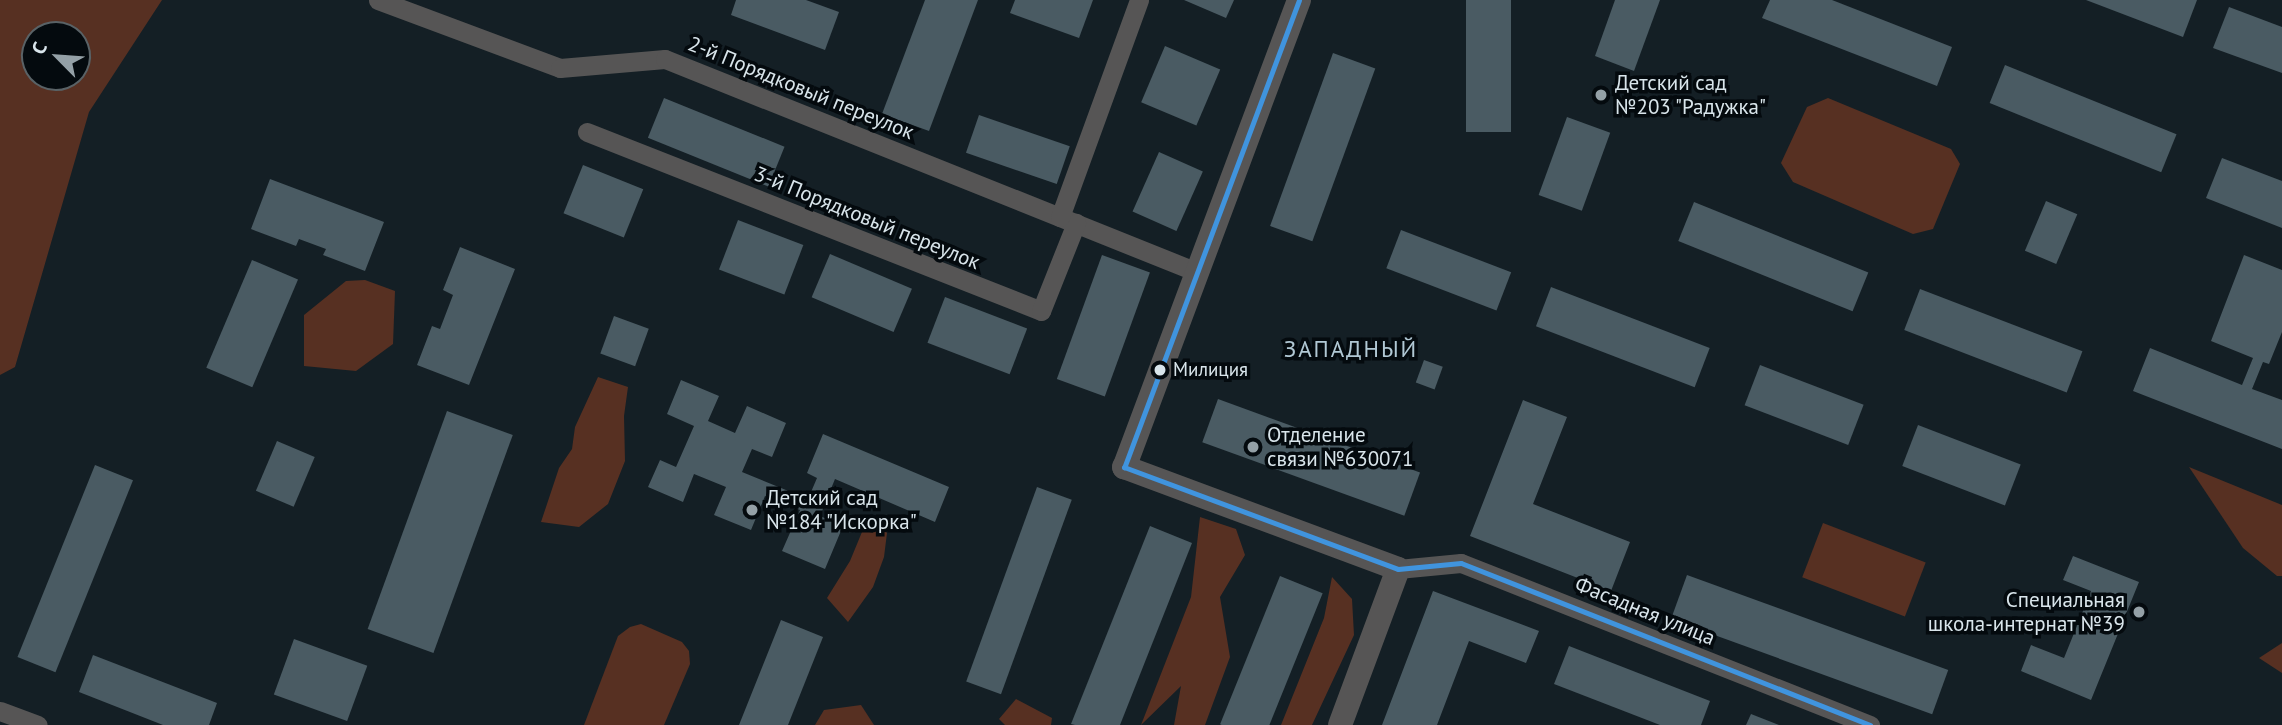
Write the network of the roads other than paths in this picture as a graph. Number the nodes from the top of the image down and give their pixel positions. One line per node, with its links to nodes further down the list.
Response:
1 (378, 0): 5 (street, 2-й Порядковый переулок)
2 (1139, 0): 5 (street)
3 (1299, 0): 6 (street)
4 (587, 132): 5 (street, 3-й Порядковый переулок)
5 (1068, 220): 6 (street, 2-й Порядковый переулок)
6 (1197, 272): 7 (street)
7 (1398, 569): 10 (street); 11 (street, Фасадная улица)
8 (0, 711): 9 (street)
9 (38, 725)
10 (1340, 725)
11 (1870, 725)

